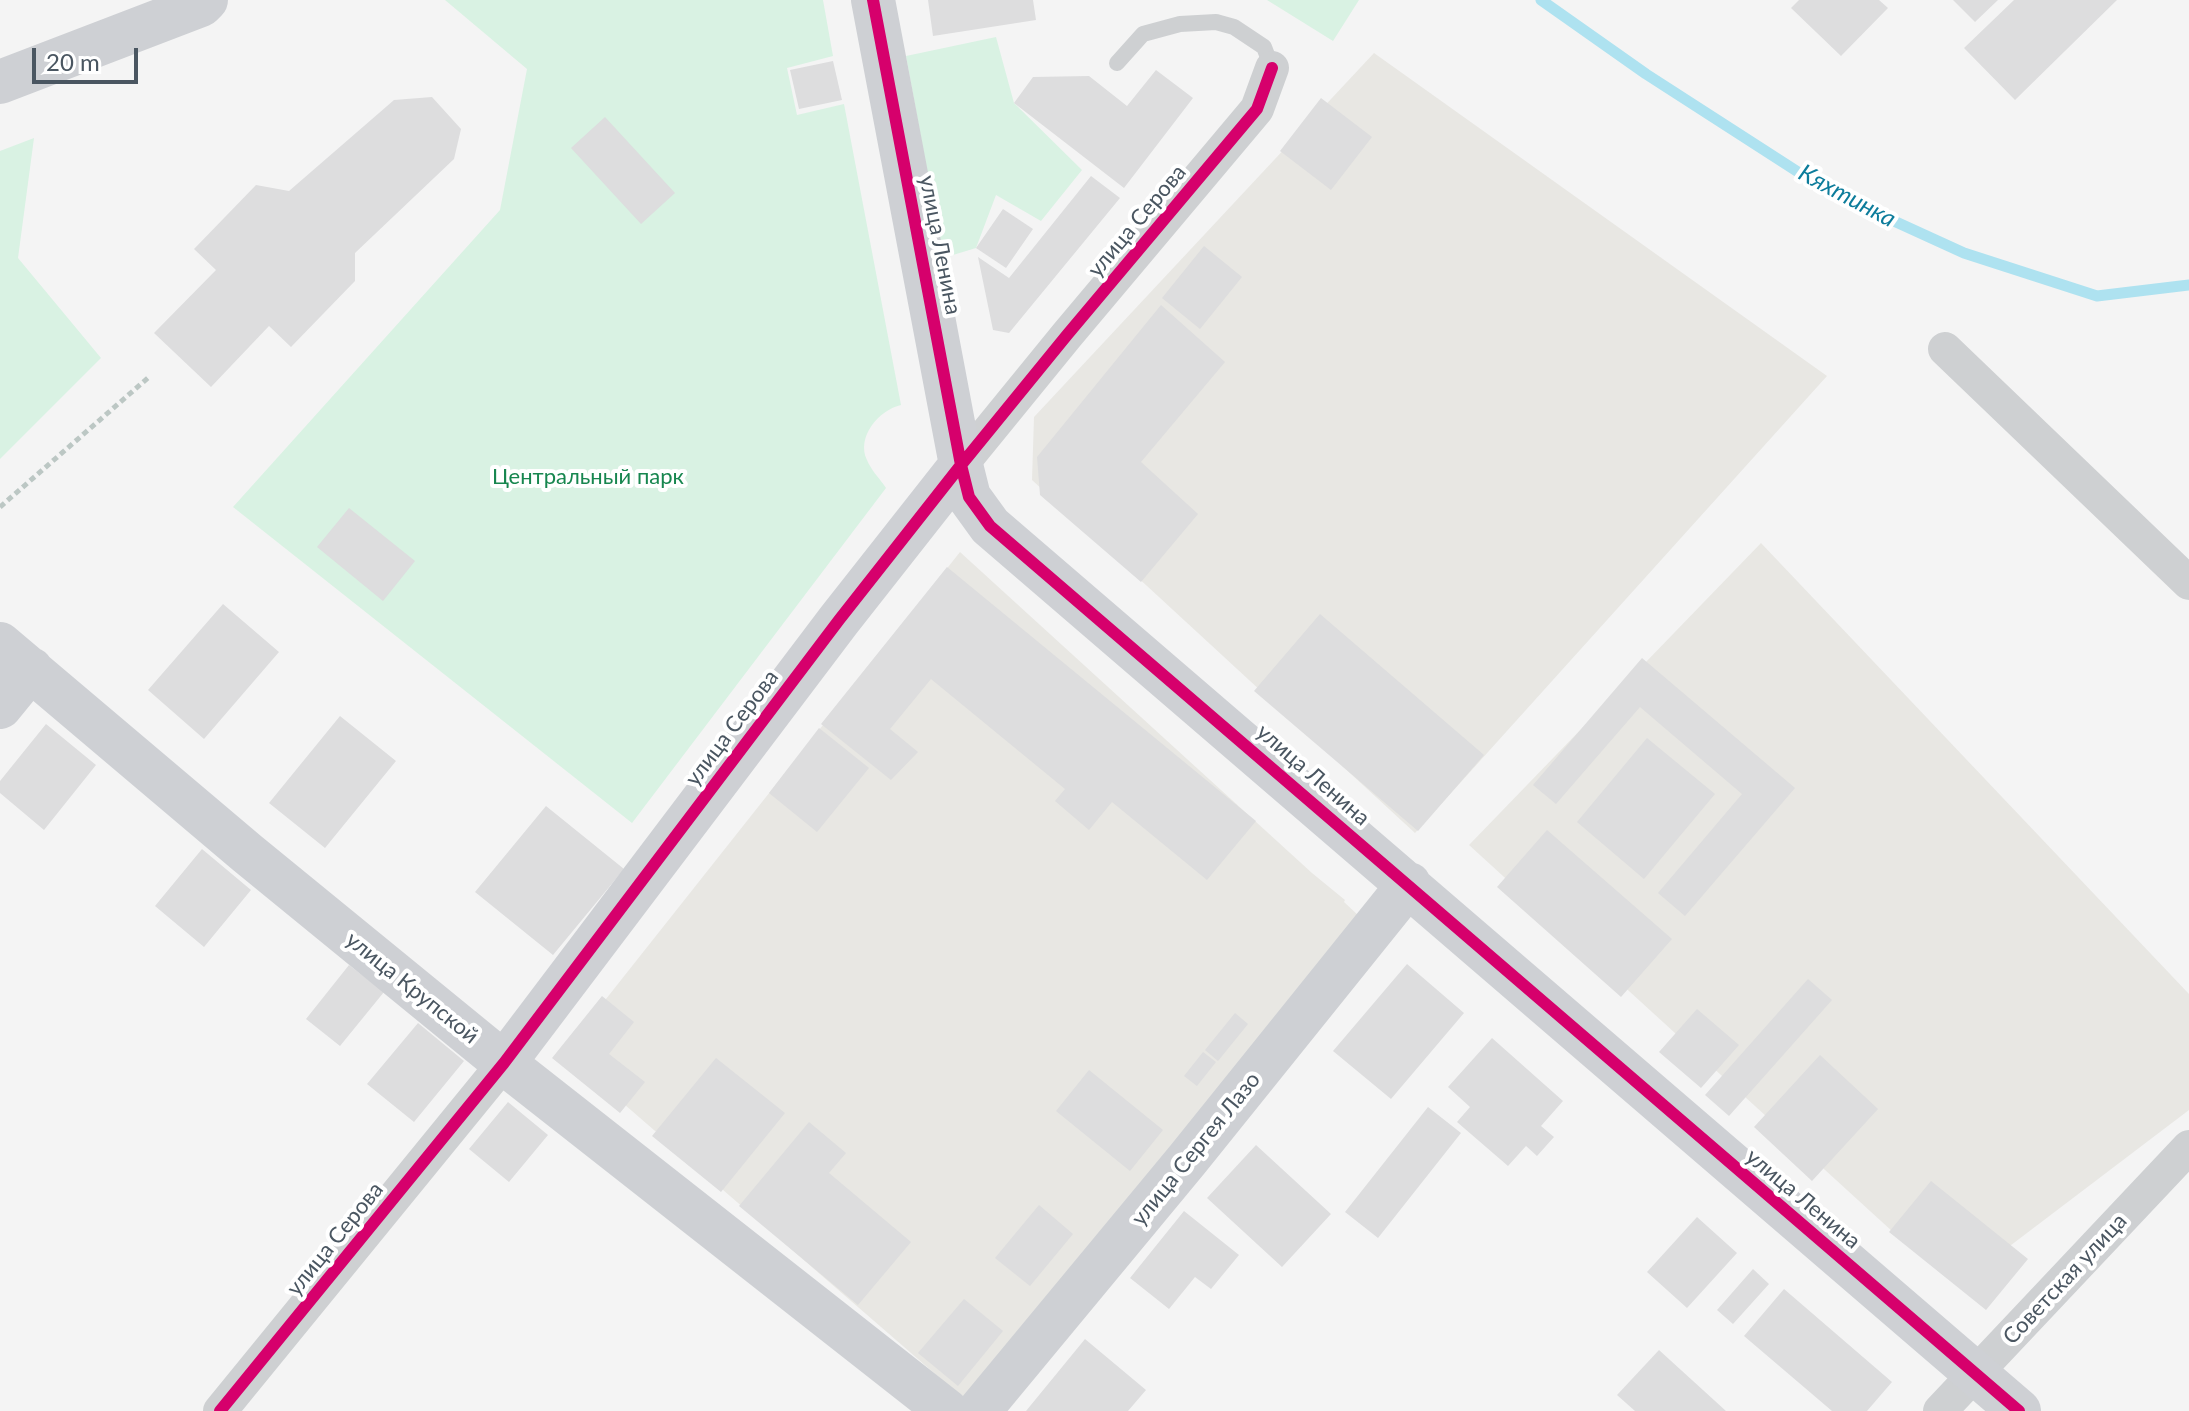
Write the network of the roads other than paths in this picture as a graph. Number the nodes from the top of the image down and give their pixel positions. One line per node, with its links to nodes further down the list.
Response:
1 (206, 0): 5 (street)
2 (873, 0): 7 (street, улица Ленина)
3 (1117, 63): 4 (lane)
4 (1272, 68): 7 (street, улица Серова)
5 (0, 82)
6 (1945, 349): 8 (street)
7 (961, 465): 11 (street, улица Ленина); 12 (street, улица Серова)
8 (2189, 583)
9 (16, 656): 10 (street); 12 (street, улица Крупской)
10 (0, 707)
11 (1409, 884): 14 (street, улица Ленина); 17 (street, улица Сергея Лазо)
12 (504, 1063): 15 (street, улица Серова); 16 (street, улица Крупской)
13 (2189, 1147): 14 (street, Советская улица)
14 (1976, 1373): 18 (street, Советская улица); 19 (street, улица Ленина)
15 (220, 1411)
16 (947, 1411)
17 (979, 1411)
18 (1940, 1411)
19 (2019, 1411)

